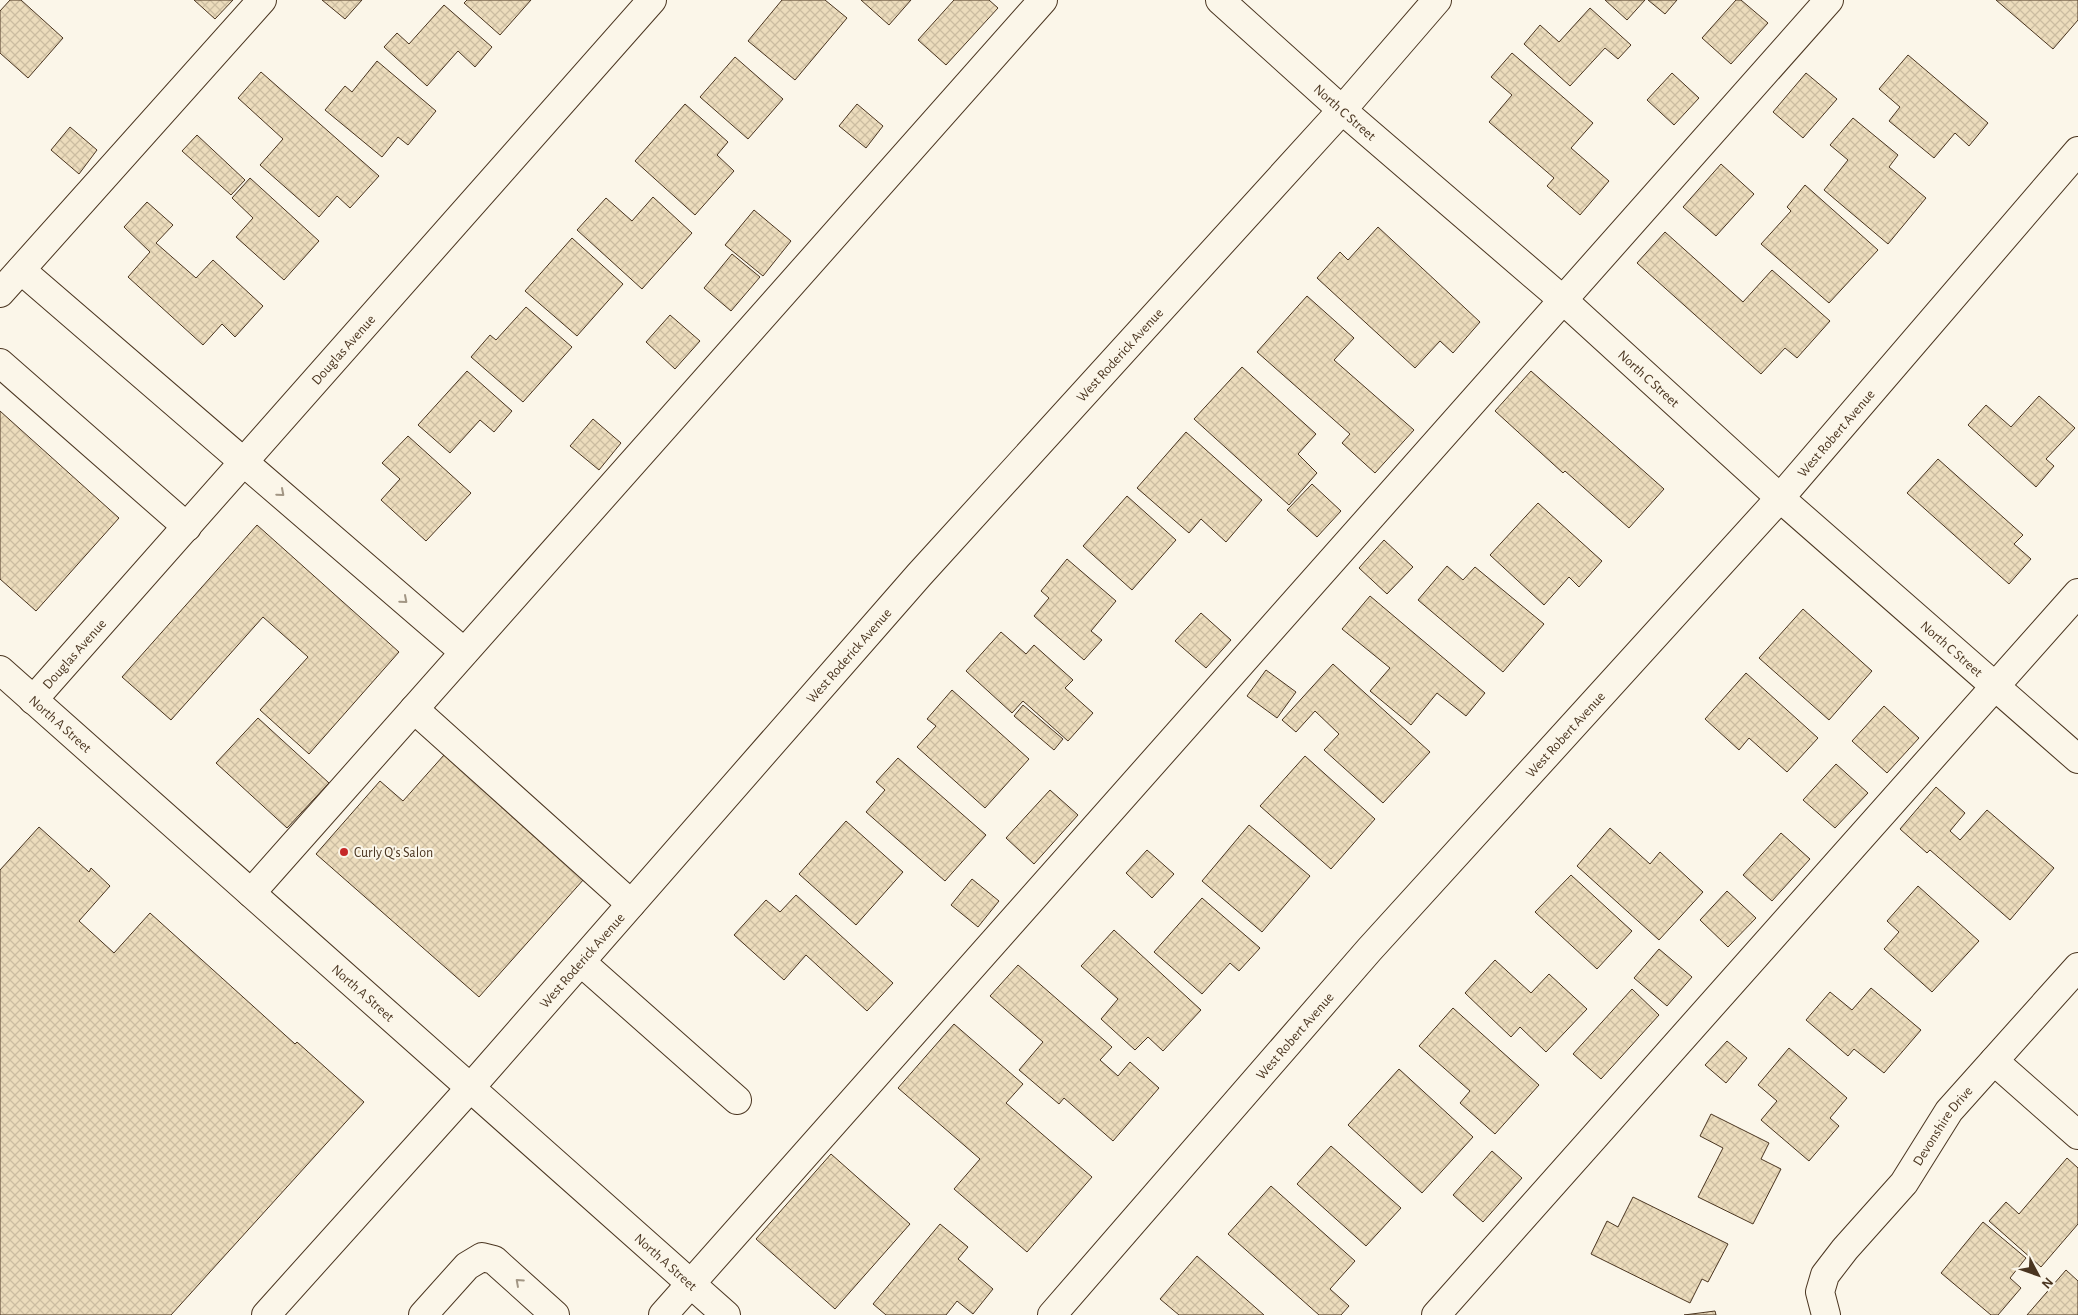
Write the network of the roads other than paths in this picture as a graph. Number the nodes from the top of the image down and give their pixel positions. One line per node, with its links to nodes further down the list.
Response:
1 (262, 0): 9 (street)
2 (652, 0): 13 (street, Douglas Avenue)
3 (1042, 0): 17 (street)
4 (1220, 0): 7 (street, North C Street)
5 (1437, 0): 7 (street, West Roderick Avenue)
6 (1829, 0): 11 (street)
7 (1342, 110): 11 (street, North C Street); 24 (street, West Roderick Avenue)
8 (2078, 152): 14 (street, West Robert Avenue)
9 (21, 270): 10 (street); 13 (street)
10 (0, 293)
11 (1563, 300): 14 (street, North C Street); 31 (street)
12 (0, 362): 15 (street)
13 (244, 462): 15 (street, Douglas Avenue); 17 (street, one-way to 17)
14 (1780, 498): 19 (street, North C Street); 38 (street, West Robert Avenue)
15 (187, 527): 20 (street, Douglas Avenue)
16 (2078, 593): 19 (street)
17 (464, 652): 21 (street)
18 (0, 670): 20 (street, North A Street)
19 (1995, 686): 22 (street, North C Street); 39 (street)
20 (33, 700): 23 (street, North A Street)
21 (414, 709): 23 (street); 24 (street)
22 (2078, 759)
23 (251, 893): 28 (street, North A Street)
24 (631, 904): 25 (street, West Roderick Avenue)
25 (581, 962): 28 (street, West Roderick Avenue); 29 (street)
26 (2078, 967): 27 (street, Devonshire Drive)
27 (1994, 1061): 30 (street); 32 (street, Devonshire Drive)
28 (471, 1088): 31 (street, North A Street); 33 (street, West Roderick Avenue)
29 (737, 1100)
30 (2078, 1135)
31 (691, 1283): 36 (street); 37 (street, North A Street)
32 (1823, 1303)
33 (266, 1315)
34 (423, 1315): 35 (street, one-way to 34)
35 (555, 1315)
36 (663, 1315)
37 (726, 1315)
38 (1052, 1315)
39 (1436, 1315)

